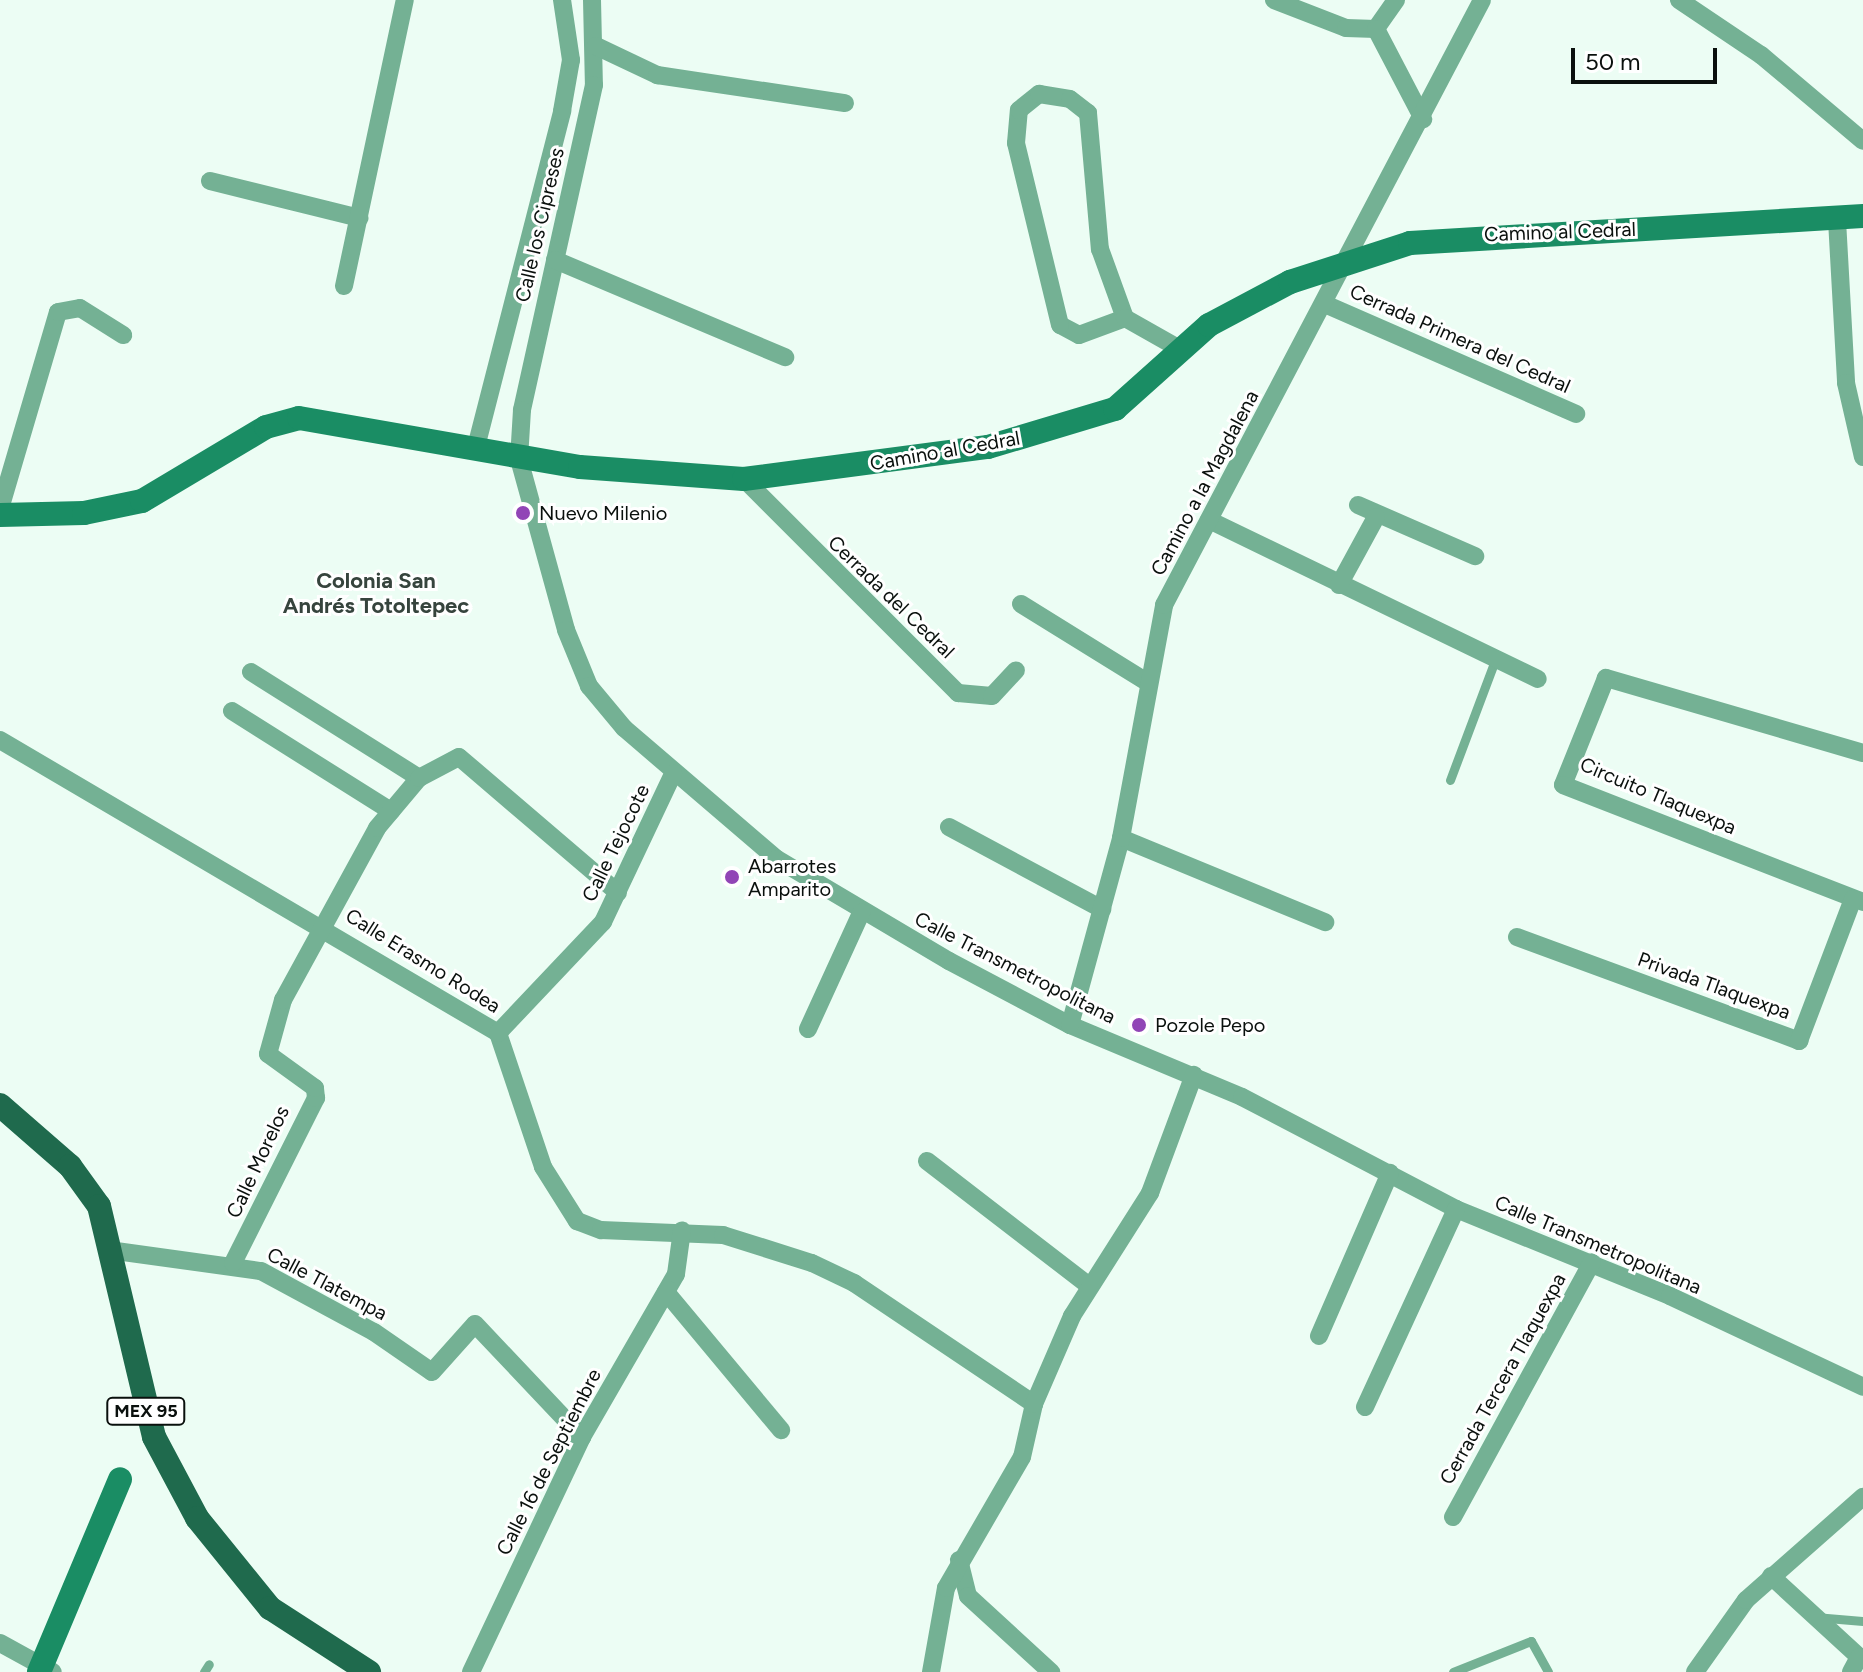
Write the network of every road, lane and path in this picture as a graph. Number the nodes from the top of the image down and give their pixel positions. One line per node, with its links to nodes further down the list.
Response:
1 (405, 0): 15 (street)
2 (562, 0): 26 (street, Calle los Cipreses)
3 (592, 0): 9 (street, Calle los Cipreses)
4 (1274, 0): 8 (street)
5 (1396, 0): 8 (street)
6 (1482, 0): 11 (street, Camino a la Magdalena)
7 (1679, 0): 12 (street)
8 (1376, 29): 11 (street)
9 (596, 46): 10 (street); 17 (street, Calle los Cipreses)
10 (845, 103)
11 (1423, 119): 18 (street, Camino a la Magdalena)
12 (1863, 141)
13 (210, 181): 15 (street)
14 (1863, 216): 16 (street, Camino al Cedral)
15 (359, 218): 19 (street)
16 (1837, 220): 18 (street, Camino al Cedral); 27 (street)
17 (555, 260): 24 (street); 28 (street, Calle los Cipreses)
18 (1349, 260): 20 (street, Camino a la Magdalena); 23 (street, Camino al Cedral)
19 (344, 286)
20 (1327, 305): 25 (street, Cerrada Primera del Cedral); 34 (street, Camino a la Magdalena)
21 (1125, 318): 21 (street); 23 (street)
22 (123, 335): 31 (street)
23 (1178, 348): 29 (street, Camino al Cedral)
24 (785, 357)
25 (1576, 414)
26 (475, 451): 28 (street, Camino al Cedral); 32 (street, Camino al Cedral)
27 (1863, 457)
28 (519, 459): 29 (street, Camino al Cedral); 46 (street, Calle Transmetropolitana)
29 (744, 479): 39 (street, Cerrada del Cedral)
30 (1358, 505): 33 (street)
31 (0, 509)
32 (0, 515)
33 (1376, 517): 35 (street); 36 (street)
34 (1209, 520): 36 (street); 42 (street, Camino a la Magdalena)
35 (1475, 556)
36 (1339, 585): 38 (street)
37 (1021, 604): 42 (street)
38 (1495, 660): 41 (street); 48 (lane)
39 (1016, 670)
40 (251, 672): 47 (street)
41 (1538, 679)
42 (1145, 681): 51 (street, Camino a la Magdalena)
43 (232, 711): 49 (street)
44 (0, 740): 57 (street, Calle Erasmo Rodea)
45 (1863, 753): 53 (street, Circuito Tlaquexpa)
46 (673, 774): 52 (street, Calle Tejocote); 55 (street, Calle Transmetropolitana)
47 (419, 778): 49 (street); 52 (street)
48 (1450, 780)
49 (391, 811): 57 (street)
50 (949, 827): 54 (street)
51 (1121, 838): 54 (street, Camino a la Magdalena); 56 (street)
52 (618, 893): 61 (street, Calle Tejocote)
53 (1858, 901): 58 (street, Privada Tlaquexpa)
54 (1102, 909): 59 (street, Camino a la Magdalena)
55 (861, 913): 59 (street, Calle Transmetropolitana); 60 (street)
56 (1325, 922)
57 (324, 925): 61 (street, Calle Erasmo Rodea); 70 (street, Calle Morelos)
58 (1517, 937)
59 (1070, 1025): 62 (street, Calle Transmetropolitana)
60 (808, 1029)
61 (498, 1033): 67 (street, Calle Erasmo Rodea)
62 (1194, 1075): 65 (street, Calle Transmetropolitana); 71 (street)
63 (0, 1105): 68 (main road, MEX 95)
64 (927, 1161): 71 (street)
65 (1390, 1173): 66 (street, Calle Transmetropolitana); 73 (street)
66 (1456, 1209): 69 (street, Calle Transmetropolitana); 76 (street)
67 (682, 1230): 72 (street, Calle 16 de Septiembre); 75 (street, Calle Erasmo Rodea)
68 (116, 1251): 70 (street, Calle Tlatempa); 88 (main road, MEX 95)
69 (1592, 1262): 74 (street, Calle Transmetropolitana); 81 (street, Cerrada Tercera Tlaquexpa)
70 (233, 1263): 78 (street, Calle Tlatempa)
71 (1088, 1285): 75 (street)
72 (666, 1292): 77 (street); 78 (street, Calle 16 de Septiembre)
73 (1319, 1336)
74 (1863, 1387)
75 (1034, 1404): 82 (street)
76 (1365, 1407)
77 (781, 1430)
78 (582, 1437): 89 (street, Calle 16 de Septiembre)
79 (120, 1479): 87 (street)
80 (1863, 1497): 83 (street)
81 (1453, 1517)
82 (959, 1560): 90 (street); 91 (street)
83 (1771, 1576): 84 (street); 94 (street)
84 (1815, 1617): 85 (lane); 95 (street)
85 (1863, 1621)
86 (0, 1643): 87 (street)
87 (45, 1670)
88 (369, 1672)
89 (471, 1672)
90 (931, 1672)
91 (1051, 1672)
92 (1453, 1672): 93 (lane)
93 (1548, 1672)
94 (1695, 1672)
95 (1851, 1672)

